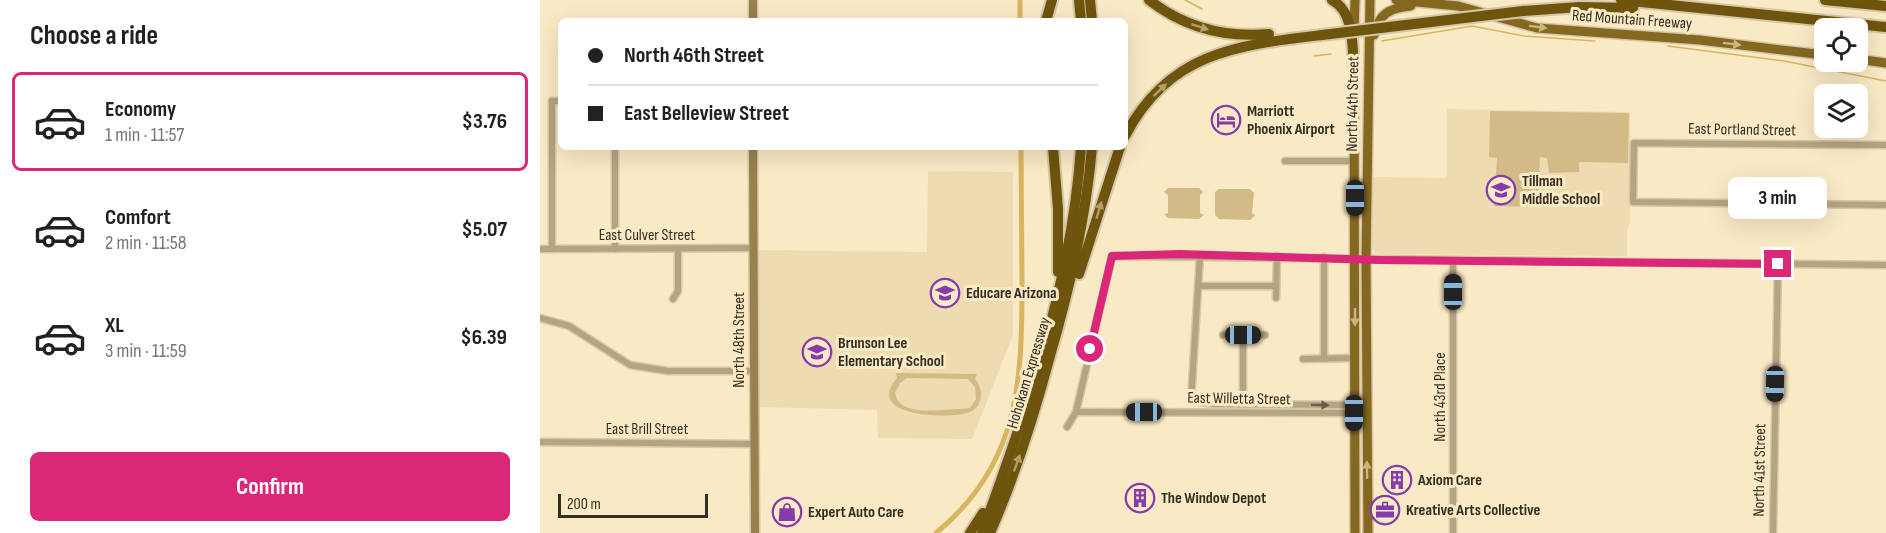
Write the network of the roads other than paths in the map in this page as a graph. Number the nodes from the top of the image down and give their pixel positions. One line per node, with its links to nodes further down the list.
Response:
1 (753, 0): 15 (street)
2 (1052, 0): 16 (highway)
3 (1079, 0): 17 (highway)
4 (1090, 0): 18 (highway)
5 (1149, 0): 20 (highway, one-way to 20)
6 (1332, 0): 25 (highway)
7 (1354, 0): 25 (main road, North 44th Street)
8 (1370, 0): 24 (main road, North 44th Street)
9 (1396, 0): 12 (main road)
10 (1621, 0): 14 (highway, Red Mountain Freeway)
11 (1825, 0): 13 (highway)
12 (1440, 4): 21 (main road, Red Mountain Freeway, one-way to 21); 24 (main road)
13 (1886, 6)
14 (1706, 10): 19 (highway, Red Mountain Freeway); 20 (highway, bridge)
15 (753, 18)
16 (1047, 18)
17 (1081, 18)
18 (1092, 18)
19 (1886, 27)
20 (1322, 32): 27 (highway, one-way to 20)
21 (1814, 54)
22 (1868, 61): 23 (main road)
23 (1886, 63)
24 (1369, 65): 29 (main road, North 44th Street)
25 (1354, 69): 37 (main road, North 44th Street)
26 (558, 101): 42 (street)
27 (1128, 132)
28 (1886, 145): 38 (street, East Portland Street)
29 (1367, 149): 37 (main road); 39 (main road, North 44th Street)
30 (615, 150): 43 (street)
31 (753, 150): 40 (street, North 48th Street)
32 (1053, 150): 65 (highway)
33 (1081, 150): 65 (highway, Hohokam Expressway)
34 (1092, 150): 67 (highway, Hohokam Expressway)
35 (1119, 150): 67 (highway, one-way to 35)
36 (1285, 161): 37 (street)
37 (1355, 161): 39 (main road); 48 (main road, North 44th Street)
38 (1886, 205)
39 (1366, 214): 49 (main road, North 44th Street)
40 (753, 248): 44 (street, East Culver Street); 64 (street, North 48th Street)
41 (540, 249): 42 (street, East Culver Street)
42 (552, 249): 43 (street, East Culver Street)
43 (615, 249): 44 (street, East Culver Street)
44 (678, 249): 56 (street)
45 (1200, 255): 46 (street); 53 (street); 69 (street)
46 (1277, 256): 47 (street); 54 (street)
47 (1324, 257): 48 (street); 61 (street)
48 (1355, 258): 49 (street); 62 (main road, North 44th Street, one-way to 62)
49 (1366, 260): 50 (street); 70 (main road, North 44th Street)
50 (1453, 261): 51 (street); 81 (street, North 43rd Place)
51 (1778, 264): 52 (street); 82 (street, North 41st Street)
52 (1886, 265)
53 (1198, 286): 54 (street); 66 (street)
54 (1276, 286): 55 (street)
55 (1276, 298)
56 (674, 299)
57 (540, 318): 64 (street)
58 (1223, 335): 59 (street)
59 (1243, 335): 60 (street); 66 (street)
60 (1265, 335)
61 (1324, 358): 62 (street); 63 (street)
62 (1354, 358): 68 (main road, North 44th Street)
63 (1303, 359)
64 (754, 371): 73 (street, North 48th Street)
65 (1038, 371): 74 (highway, Hohokam Expressway)
66 (1243, 404): 68 (street, one-way to 68)
67 (1037, 406): 78 (highway, Hohokam Expressway, one-way to 67)
68 (1354, 409): 69 (street, East Willetta Street); 70 (street, East Willetta Street); 79 (main road, North 44th Street)
69 (1076, 412): 71 (street)
70 (1366, 413): 80 (main road, North 44th Street, one-way to 70)
71 (1067, 427)
72 (540, 442): 73 (street, East Brill Street)
73 (754, 444): 75 (street, North 48th Street)
74 (1002, 475): 76 (highway); 77 (highway, Hohokam Expressway)
75 (755, 533)
76 (970, 533)
77 (982, 533)
78 (992, 533)
79 (1355, 533)
80 (1368, 533)
81 (1453, 533)
82 (1773, 533)

